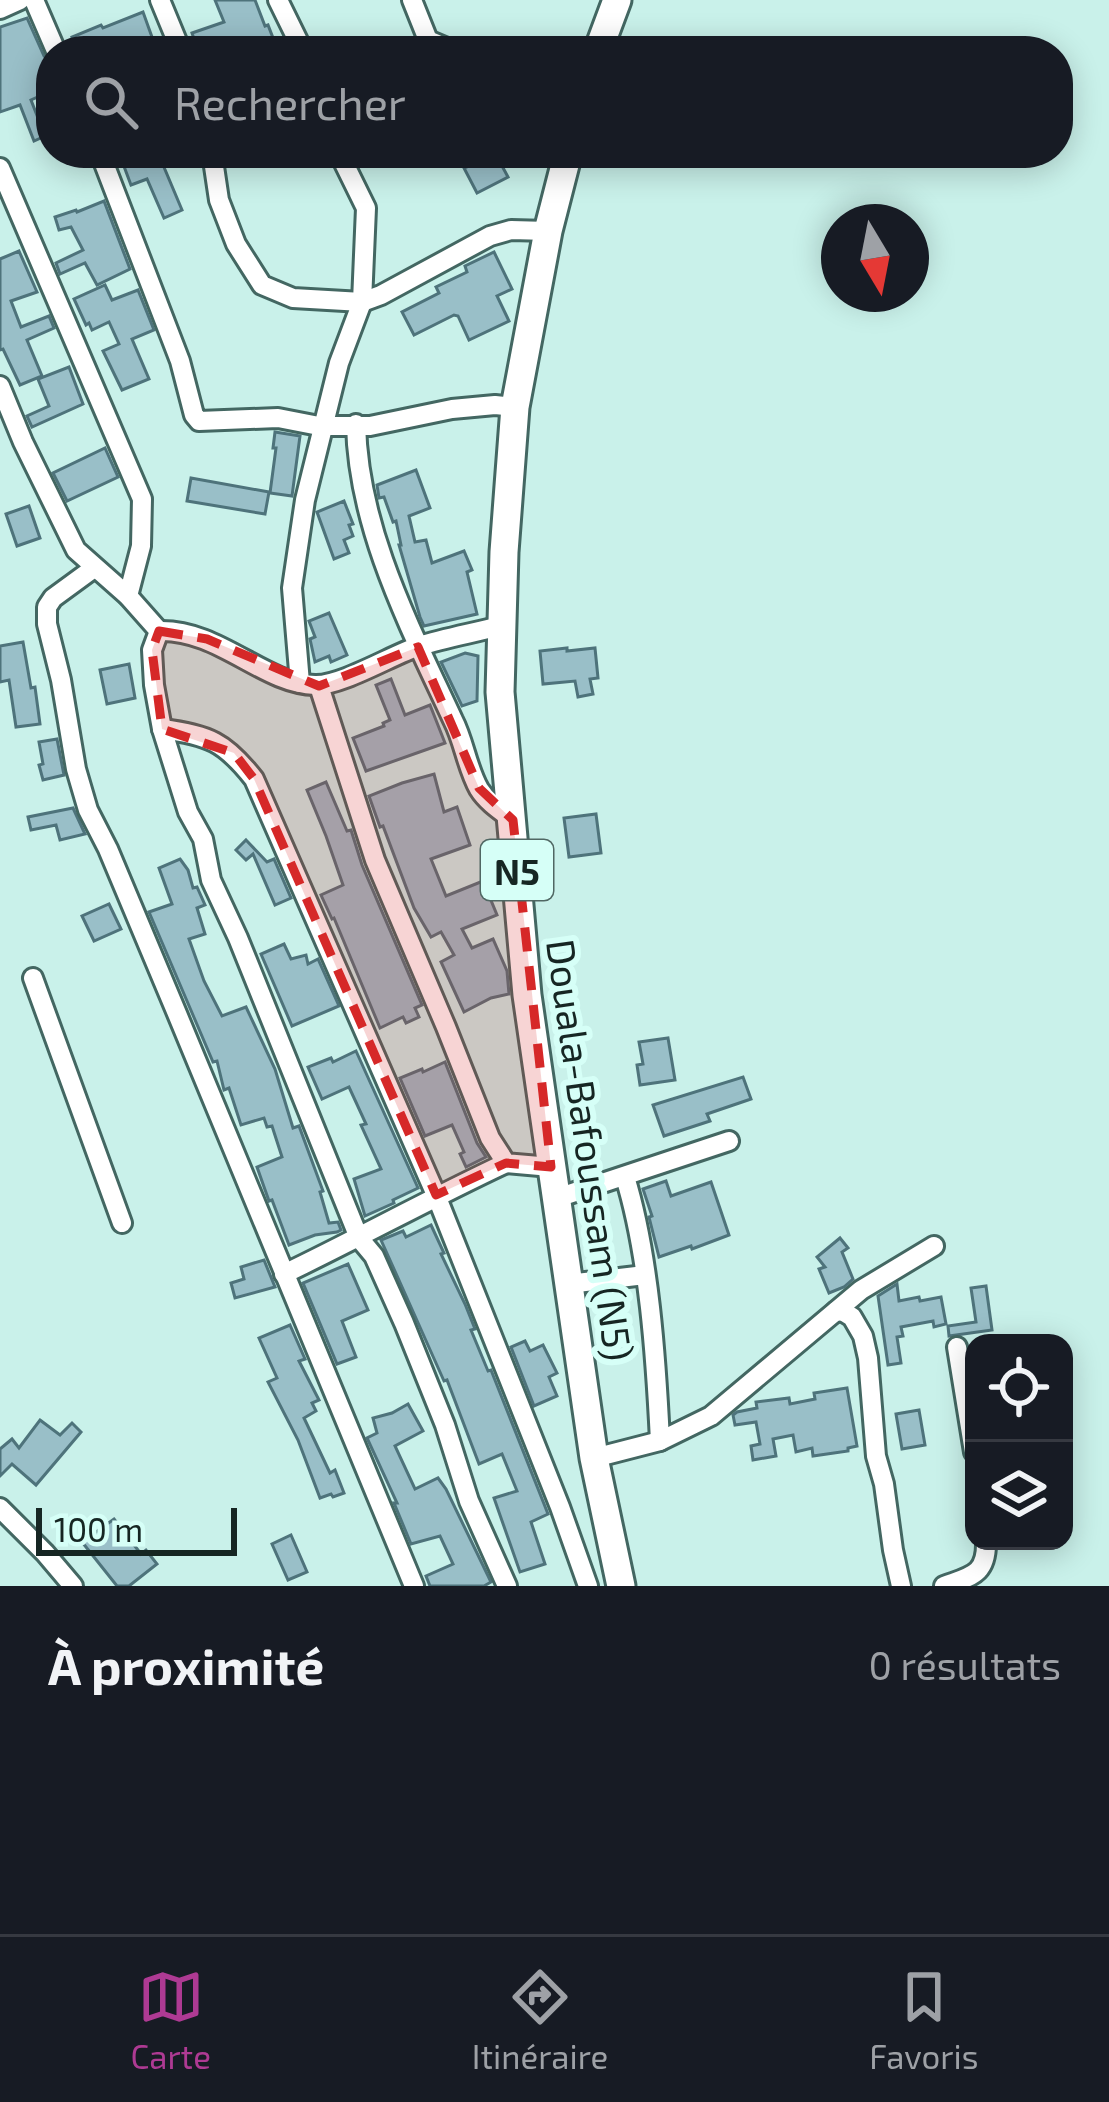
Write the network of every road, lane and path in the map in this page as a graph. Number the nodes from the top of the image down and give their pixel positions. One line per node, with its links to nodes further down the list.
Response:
1 (20, 0): 7 (street)
2 (34, 0): 8 (street)
3 (160, 0): 9 (street)
4 (278, 0): 10 (street)
5 (412, 0): 11 (street)
6 (616, 0): 12 (highway)
7 (0, 8)
8 (50, 36)
9 (175, 36)
10 (296, 36)
11 (426, 36)
12 (603, 36)
13 (0, 168): 27 (street)
14 (106, 168): 23 (street)
15 (214, 168): 19 (street)
16 (346, 168): 19 (street)
17 (564, 168): 18 (highway, Douala-Bafoussam (N5) / N5)
18 (548, 231): 19 (street); 21 (highway, Douala-Bafoussam (N5) / N5)
19 (362, 302): 23 (street)
20 (0, 386): 24 (street)
21 (515, 406): 22 (street); 28 (highway, Douala-Bafoussam (N5) / N5)
22 (356, 424): 23 (street); 30 (street)
23 (325, 427): 31 (street)
24 (23, 442): 25 (street); 26 (street)
25 (0, 446)
26 (94, 568): 27 (street); 44 (street)
27 (128, 596): 29 (street)
28 (500, 626): 30 (street); 33 (highway, Douala-Bafoussam (N5) / N5)
29 (159, 631): 31 (street); 32 (street)
30 (418, 646): 31 (street); 33 (street)
31 (310, 684): 36 (street)
32 (162, 729): 39 (street); 42 (street)
33 (513, 820): 37 (highway, Douala-Bafoussam (N5) / N5)
34 (34, 978): 41 (street)
35 (729, 1141): 38 (street)
36 (506, 1163): 37 (street); 39 (street)
37 (551, 1167): 40 (highway, Douala-Bafoussam (N5) / N5)
38 (626, 1177): 40 (street); 45 (street)
39 (436, 1196): 42 (street); 57 (street)
40 (557, 1198): 46 (highway, Douala-Bafoussam (N5) / N5)
41 (122, 1223)
42 (359, 1238): 44 (street); 56 (street)
43 (934, 1246): 47 (street)
44 (284, 1274): 55 (street)
45 (644, 1275): 46 (street); 50 (street)
46 (568, 1284): 51 (highway, Douala-Bafoussam (N5) / N5)
47 (836, 1311): 50 (street); 59 (street)
48 (957, 1347): 49 (street)
49 (965, 1392)
50 (660, 1441): 51 (street)
51 (594, 1458): 58 (highway, Douala-Bafoussam (N5) / N5)
52 (0, 1508): 54 (street)
53 (986, 1550): 60 (street)
54 (73, 1586)
55 (415, 1586)
56 (507, 1586)
57 (588, 1586)
58 (621, 1586)
59 (902, 1586)
60 (944, 1586)

